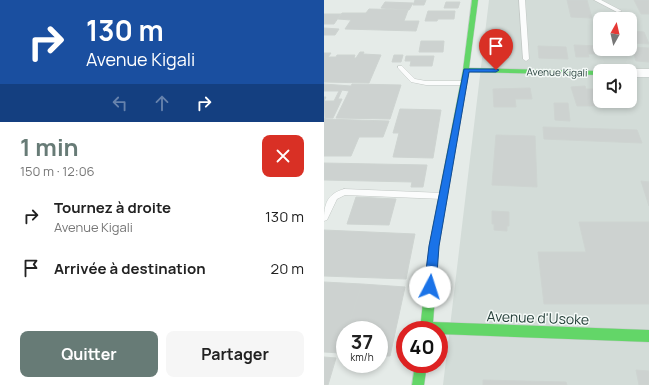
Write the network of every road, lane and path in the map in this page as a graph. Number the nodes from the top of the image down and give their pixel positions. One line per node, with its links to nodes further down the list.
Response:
1 (475, 0): 7 (street)
2 (522, 0): 5 (lane)
3 (597, 0): 4 (lane)
4 (619, 11)
5 (526, 59)
6 (400, 67): 11 (lane)
7 (466, 70): 8 (street, Avenue Kigali); 11 (street)
8 (593, 72)
9 (637, 73): 10 (street)
10 (649, 74)
11 (463, 83): 12 (street)
12 (443, 196): 13 (lane); 14 (street)
13 (324, 217)
14 (427, 321)
15 (448, 330): 16 (street, Avenue d'Usoke)
16 (649, 336)
17 (420, 373): 18 (street)
18 (418, 385)

